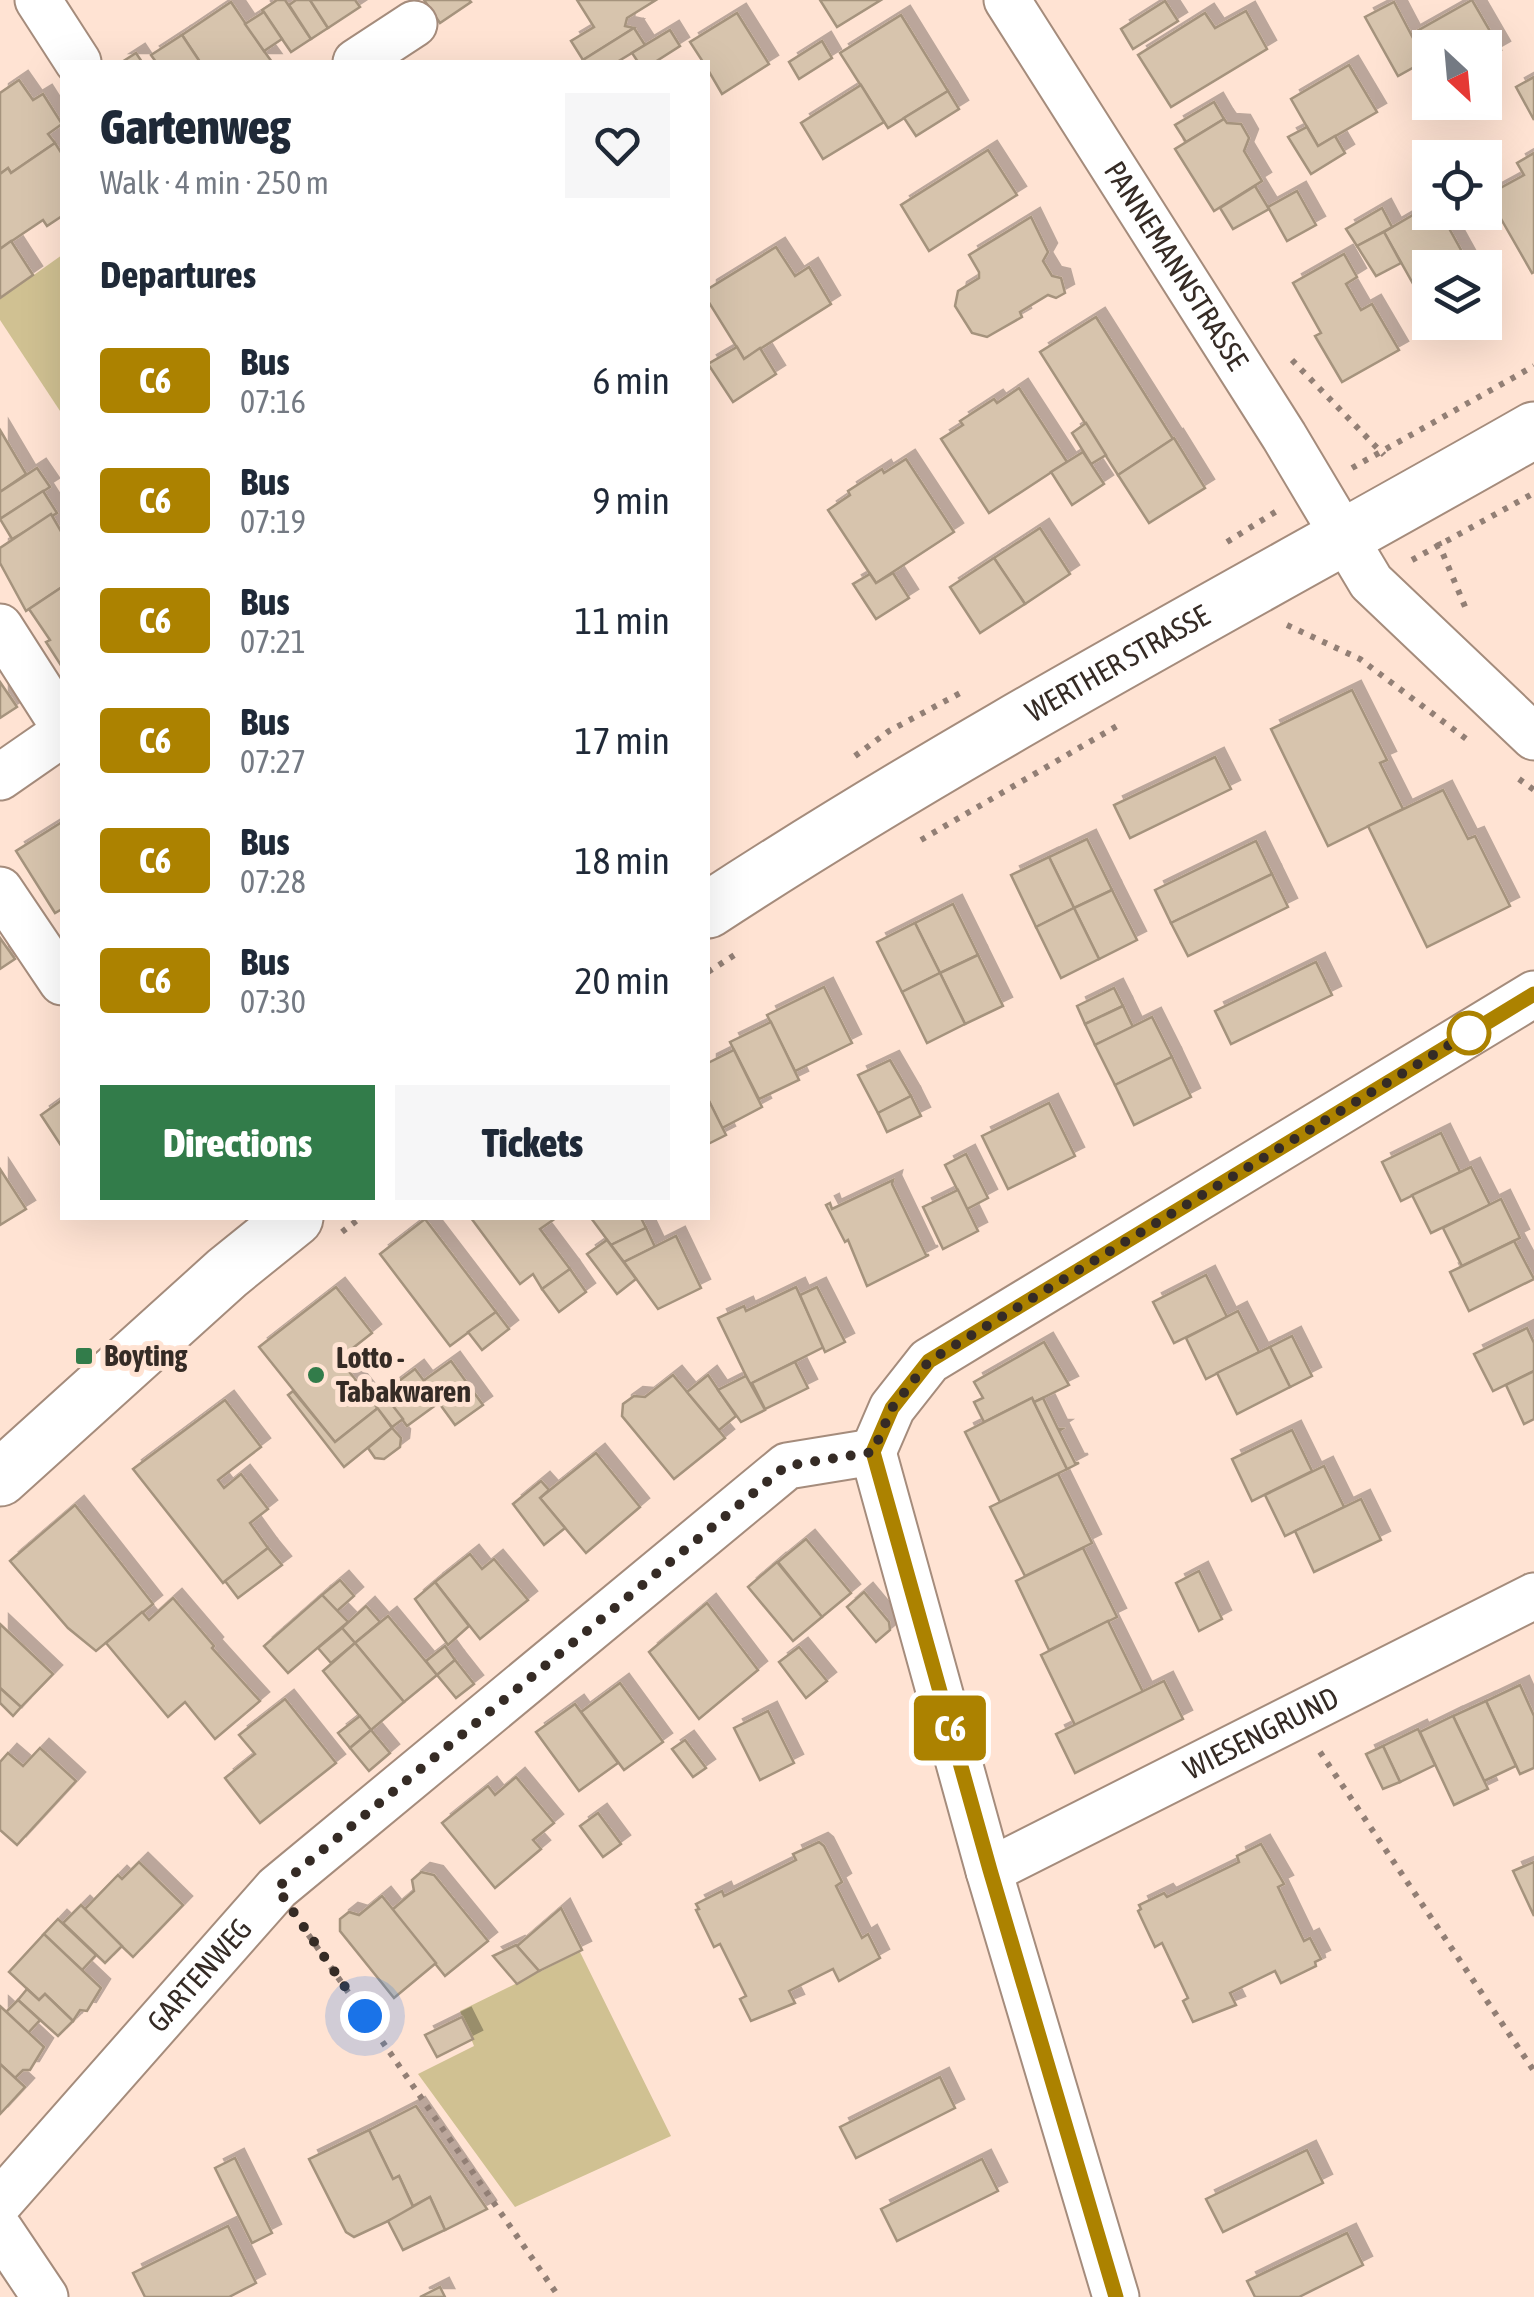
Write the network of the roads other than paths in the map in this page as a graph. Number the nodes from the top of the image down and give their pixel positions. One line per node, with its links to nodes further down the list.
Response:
1 (38, 0): 4 (street)
2 (1007, 0): 7 (street, PANNEMANNSTRASSE)
3 (414, 24): 5 (street)
4 (77, 60)
5 (359, 60)
6 (1534, 430): 7 (main road, WERTHER STRASSE)
7 (1342, 536): 11 (street, PANNEMANNSTRASSE); 14 (main road, WERTHER STRASSE)
8 (0, 627): 9 (street)
9 (60, 721)
10 (60, 735): 12 (street)
11 (1526, 758)
12 (0, 777)
13 (0, 890): 15 (street)
14 (723, 931)
15 (60, 979)
16 (1534, 994): 18 (street)
17 (293, 1220): 19 (main road)
18 (873, 1452): 21 (street); 22 (street, GARTENWEG)
19 (0, 1478)
20 (1534, 1596): 21 (street, WIESENGRUND)
21 (990, 1870): 25 (street)
22 (0, 2202)
23 (0, 2230): 24 (street)
24 (45, 2297)
25 (1116, 2297)

